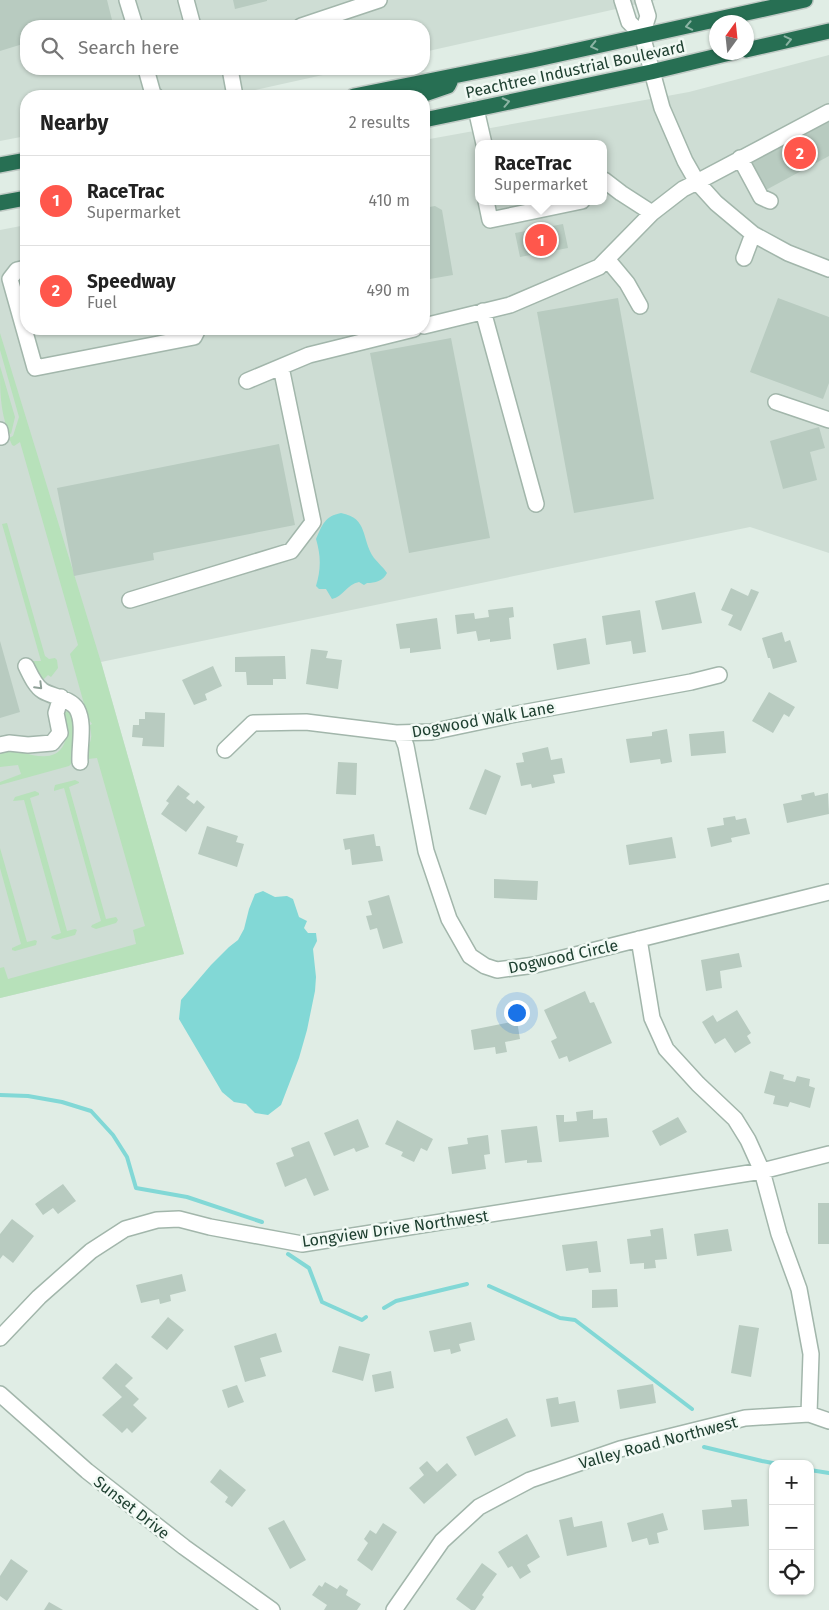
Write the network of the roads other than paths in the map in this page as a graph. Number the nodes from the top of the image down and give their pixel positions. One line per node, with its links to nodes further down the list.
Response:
1 (127, 0): 7 (street)
2 (186, 0): 8 (street)
3 (379, 0): 9 (street)
4 (622, 0): 11 (street)
5 (644, 0): 11 (street)
6 (805, 0): 11 (highway, Peachtree Industrial Boulevard, one-way to 11)
7 (133, 20)
8 (191, 20)
9 (319, 20)
10 (826, 34): 12 (highway, one-way to 10)
11 (642, 35): 14 (street); 17 (highway, Peachtree Industrial Boulevard, one-way to 17)
12 (754, 48)
13 (709, 58): 14 (highway, Peachtree Industrial Boulevard)
14 (651, 72): 22 (highway, Peachtree Industrial Boulevard, one-way to 14); 30 (street)
15 (148, 75): 18 (street)
16 (231, 75): 19 (street)
17 (453, 76): 20 (highway, Peachtree Industrial Boulevard); 21 (highway)
18 (152, 90)
19 (234, 90)
20 (384, 90)
21 (430, 92)
22 (476, 109): 24 (highway, Peachtree Industrial Boulevard); 25 (street)
23 (829, 112): 26 (street)
24 (430, 120)
25 (483, 140)
26 (740, 158): 30 (street); 34 (street)
27 (20, 161): 28 (highway)
28 (0, 165)
29 (607, 182): 31 (street)
30 (697, 182): 38 (street); 39 (street)
31 (620, 193): 32 (street); 38 (street)
32 (607, 196)
33 (20, 199): 35 (highway)
34 (770, 201)
35 (0, 202)
36 (487, 205): 37 (street)
37 (563, 205)
38 (652, 213): 41 (street)
39 (753, 234): 40 (street); 43 (street)
40 (744, 258)
41 (607, 259): 44 (street); 45 (street)
42 (20, 269): 46 (street)
43 (829, 269)
44 (640, 306)
45 (483, 312): 47 (street); 55 (street)
46 (20, 315)
47 (430, 325)
48 (26, 335): 49 (street)
49 (195, 335)
50 (390, 335): 51 (street)
51 (281, 367): 52 (street); 56 (street)
52 (247, 381)
53 (776, 402): 54 (street)
54 (829, 420)
55 (536, 504)
56 (130, 600)
57 (26, 666): 59 (street, one-way to 59)
58 (719, 675): 60 (street, Dogwood Walk Lane)
59 (61, 697): 61 (street); 63 (street)
60 (401, 733): 62 (street, Dogwood Walk Lane); 65 (street, Dogwood Circle)
61 (0, 745)
62 (225, 750)
63 (80, 762)
64 (829, 892): 65 (street, Dogwood Circle)
65 (639, 939): 67 (street)
66 (829, 1154): 67 (street, Longview Drive Northwest)
67 (762, 1171): 68 (street, Longview Drive Northwest); 70 (street)
68 (0, 1338)
69 (0, 1394): 72 (street, Sunset Drive)
70 (809, 1414): 71 (street, Valley Road Northwest); 73 (street, Valley Road Northwest)
71 (829, 1421)
72 (272, 1610)
73 (394, 1610)

